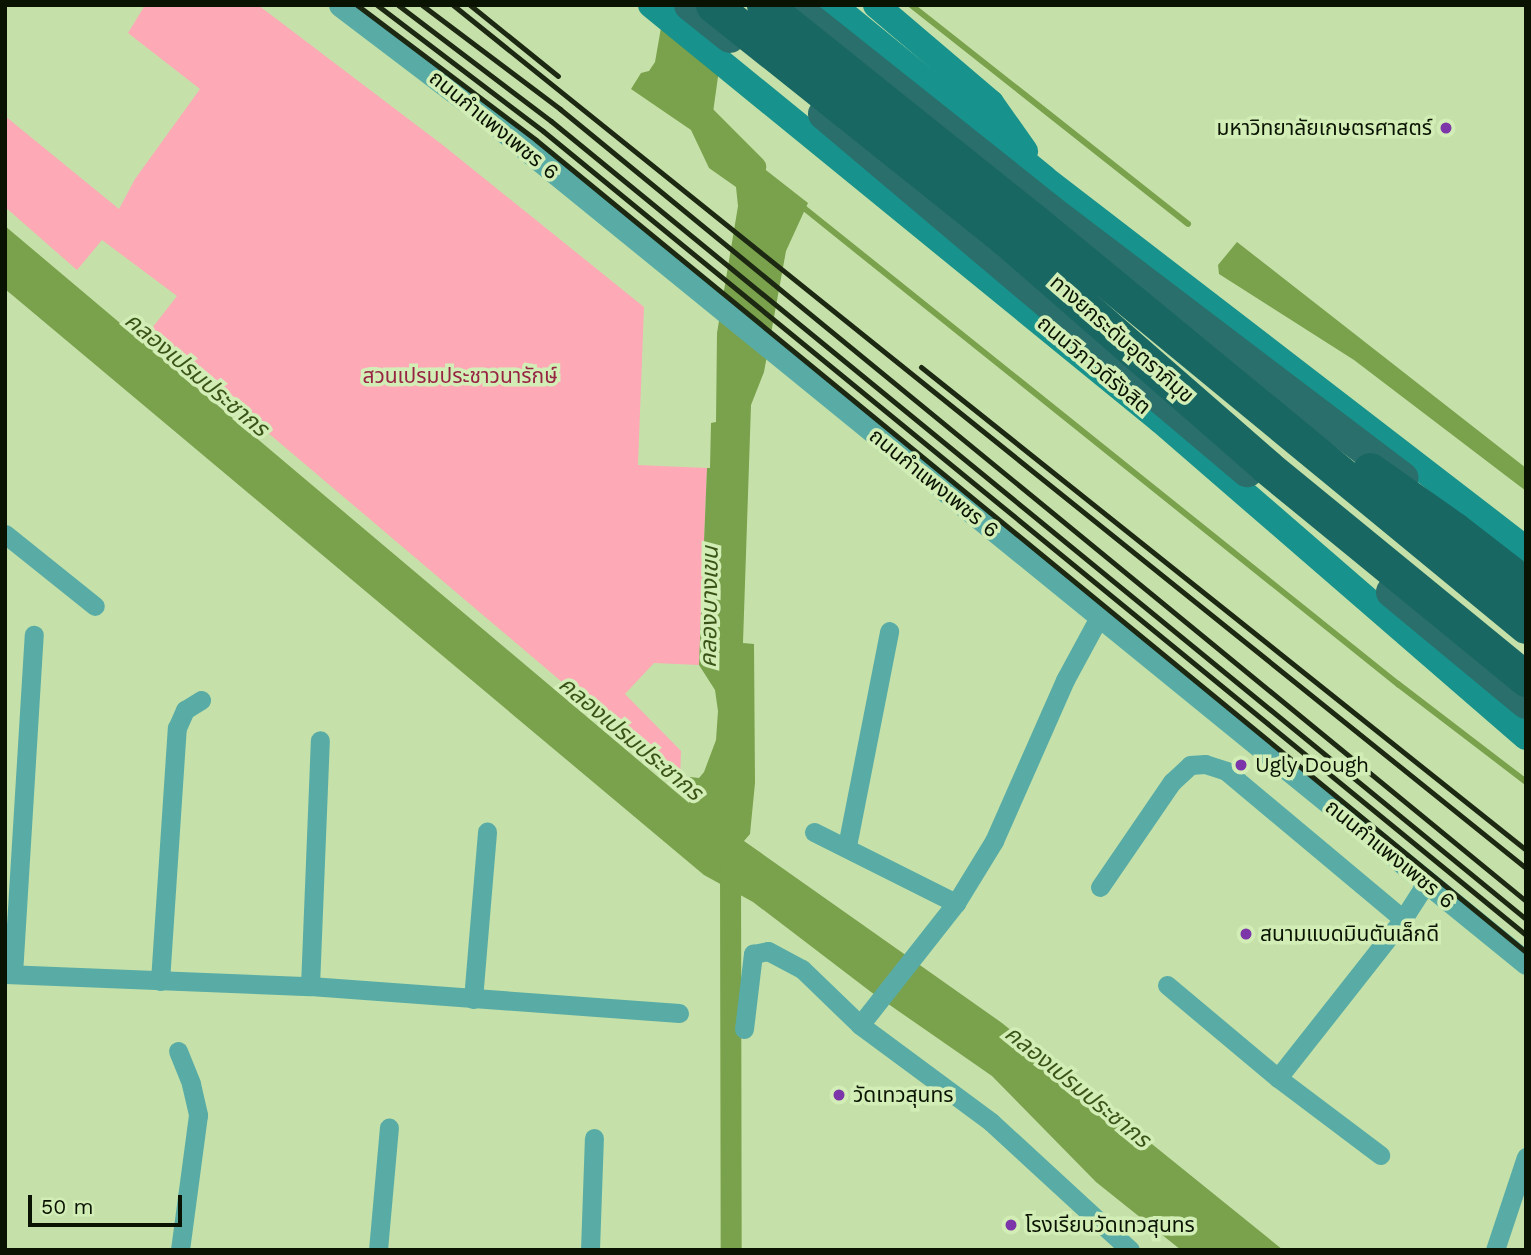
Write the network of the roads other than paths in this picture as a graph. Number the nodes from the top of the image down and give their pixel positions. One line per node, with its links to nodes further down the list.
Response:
1 (340, 5): 17 (street, ถนนกำแพงเพชร 6)
2 (690, 5): 9 (highway, ถนนวิภาวดีรังสิต)
3 (713, 5): 12 (highway, ทางยกระดับอุตราภิมุข)
4 (764, 5): 11 (highway, ทางยกระดับอุตราภิมุข)
5 (792, 5): 15 (highway)
6 (833, 5): 10 (main road)
7 (653, 7): 9 (main road, ถนนวิภาวดีรังสิต)
8 (882, 11): 10 (main road)
9 (751, 71): 23 (highway, ถนนวิภาวดีรังสิต); 24 (main road, ถนนวิภาวดีรังสิต)
10 (1044, 178): 14 (main road)
11 (1269, 413): 15 (highway); 18 (highway, ทางยกระดับอุตราภิมุข)
12 (1266, 467): 21 (highway, ทางยกระดับอุตราภิมุข); 23 (highway)
13 (5, 534): 16 (street)
14 (1526, 549)
15 (1526, 582)
16 (95, 606)
17 (1099, 617): 29 (street, ถนนกำแพงเพชร 6); 31 (street)
18 (1526, 626)
19 (889, 631): 28 (street)
20 (34, 635): 34 (street)
21 (1526, 679)
22 (201, 700): 35 (street)
23 (1526, 700)
24 (1526, 737)
25 (320, 740): 37 (street)
26 (487, 832): 38 (street)
27 (814, 832): 28 (street)
28 (847, 846): 31 (street)
29 (1426, 883): 32 (street); 33 (street, ถนนกำแพงเพชร 6)
30 (1100, 887): 32 (street)
31 (956, 902): 40 (street)
32 (1403, 919): 43 (street)
33 (1526, 963)
34 (9, 974): 35 (street)
35 (160, 981): 37 (street)
36 (1167, 985): 43 (street)
37 (310, 986): 38 (street)
38 (473, 999): 39 (street)
39 (679, 1013)
40 (860, 1025): 41 (street); 51 (street)
41 (744, 1029)
42 (178, 1051): 48 (street)
43 (1278, 1078): 46 (street)
44 (389, 1127): 49 (street)
45 (594, 1138): 50 (street)
46 (1380, 1155)
47 (1526, 1157): 52 (street)
48 (180, 1250)
49 (378, 1250)
50 (590, 1250)
51 (1130, 1250)
52 (1495, 1250)

